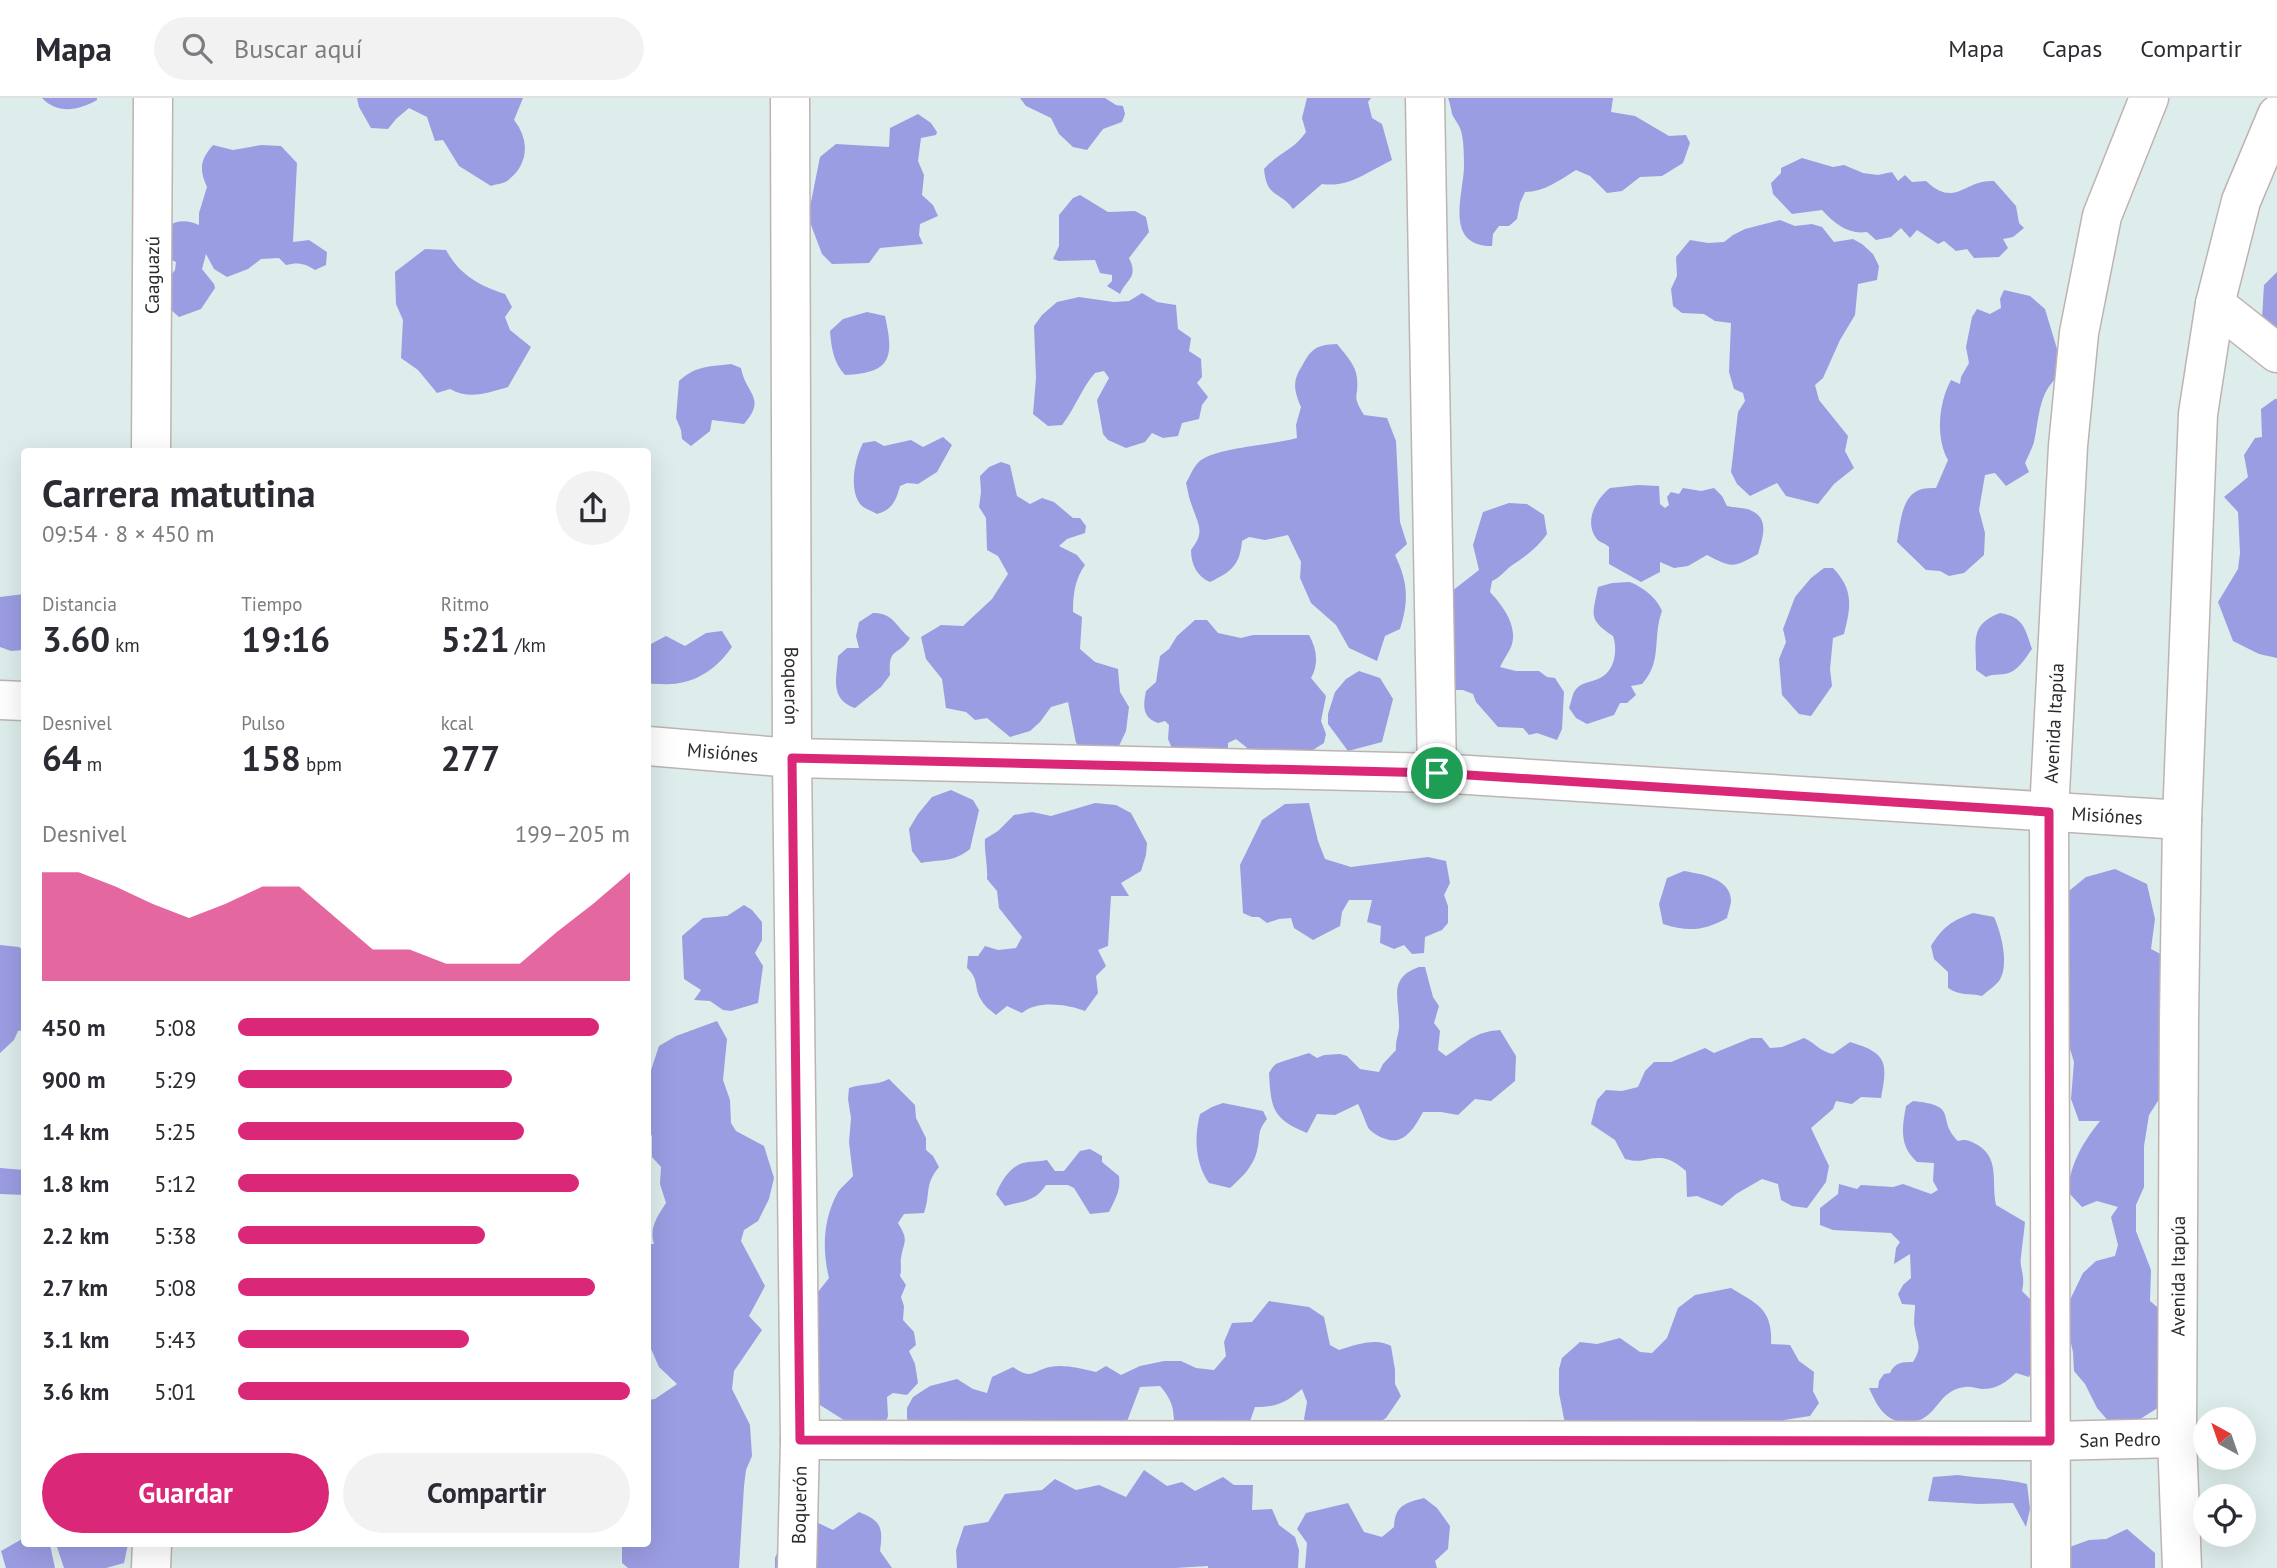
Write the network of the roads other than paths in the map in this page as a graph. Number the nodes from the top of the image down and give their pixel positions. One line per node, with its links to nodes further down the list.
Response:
1 (153, 98): 8 (street, Caaguazú)
2 (790, 98): 12 (street, Boquerón)
3 (1425, 98): 13 (street)
4 (2148, 98): 14 (street, Avenida Itapúa)
5 (2277, 116): 6 (street, Avenida Itapúa)
6 (2215, 304): 7 (street); 15 (street, Avenida Itapúa)
7 (2277, 354)
8 (151, 448)
9 (0, 700): 10 (street)
10 (21, 701)
11 (651, 746): 12 (street, Misiónes)
12 (792, 758): 13 (street, Misiónes); 17 (street, Boquerón)
13 (1437, 773): 14 (street, Misiónes)
14 (2049, 812): 15 (street, Misiónes); 18 (street, Avenida Itapúa)
15 (2182, 820): 16 (street, Avenida Itapúa)
16 (2177, 1438): 18 (street, San Pedro); 23 (street, Avenida Itapúa)
17 (800, 1440): 18 (street, San Pedro); 21 (street, Boquerón)
18 (2050, 1441): 22 (street, Avenida Itapúa)
19 (152, 1547): 20 (street)
20 (151, 1568)
21 (797, 1568)
22 (2051, 1568)
23 (2182, 1568)

